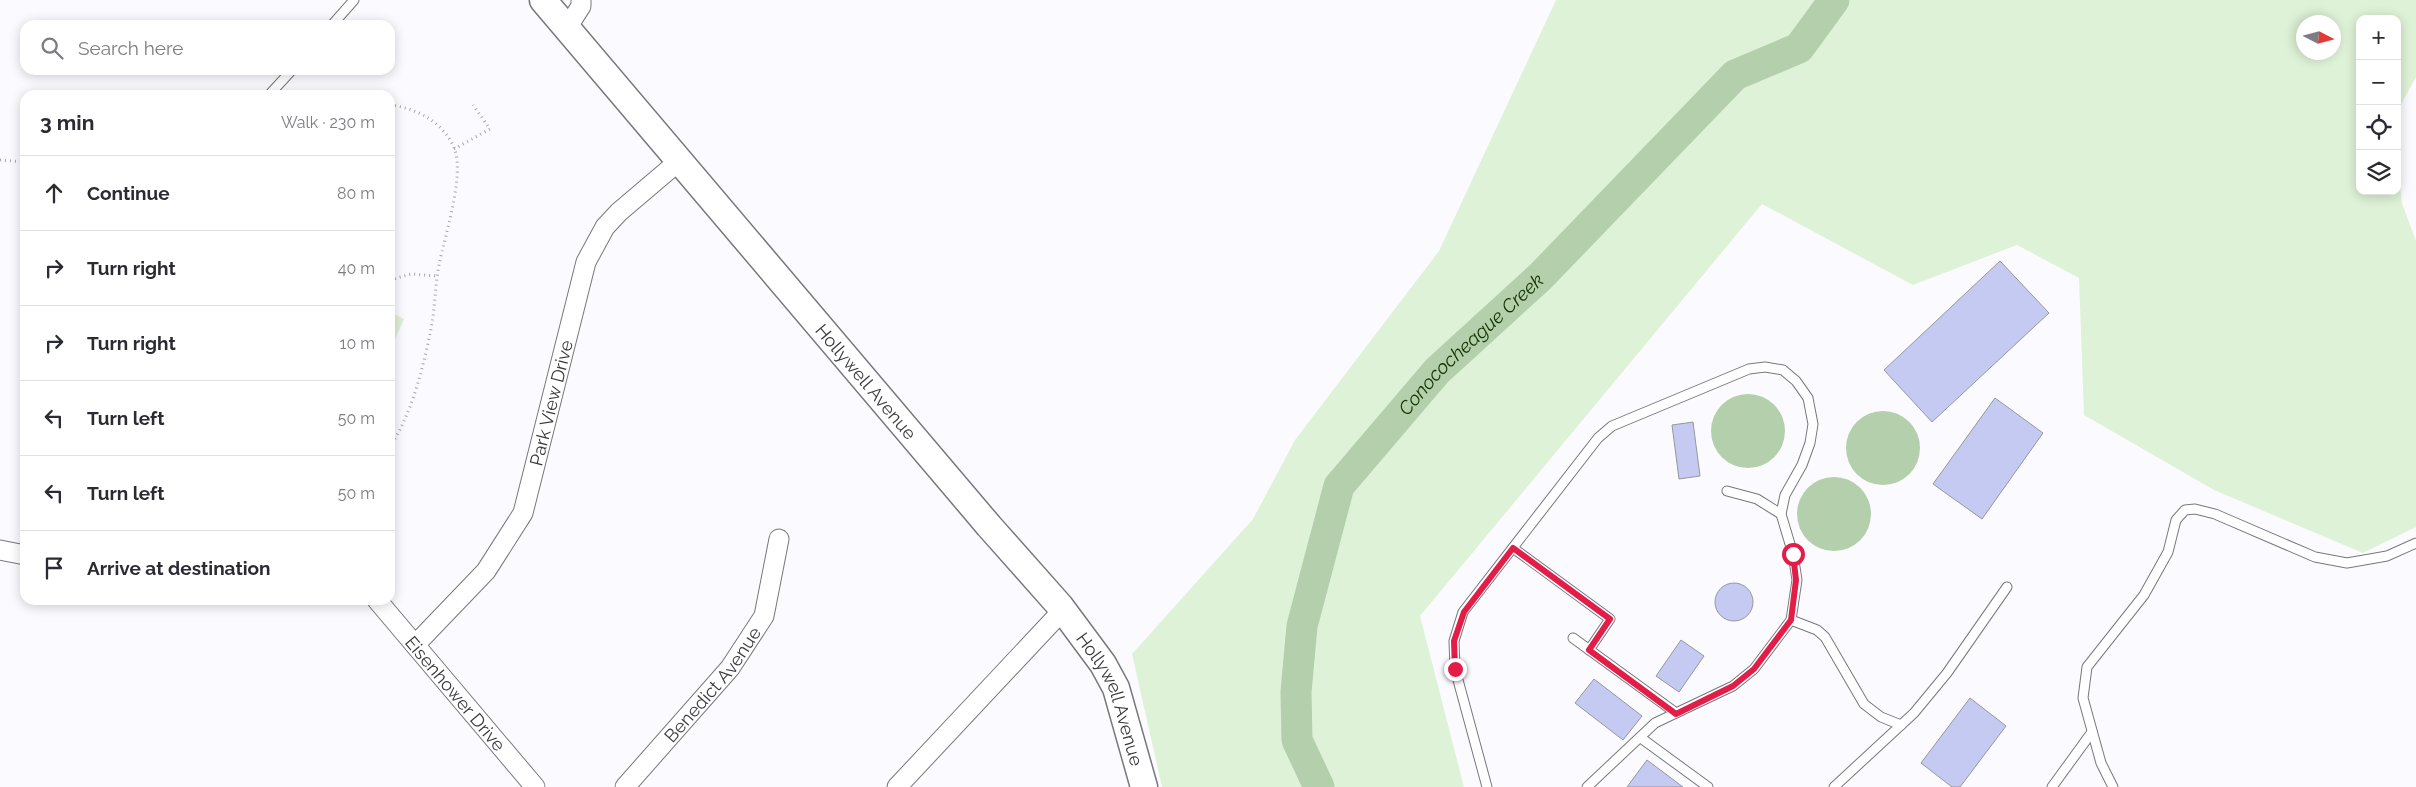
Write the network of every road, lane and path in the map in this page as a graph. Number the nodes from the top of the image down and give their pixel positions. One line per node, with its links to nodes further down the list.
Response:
1 (354, 0): 4 (lane)
2 (542, 0): 5 (street, Hollywell Avenue)
3 (581, 0): 5 (street)
4 (336, 20)
5 (567, 28): 12 (street, Hollywell Avenue)
6 (287, 75): 7 (lane)
7 (274, 90)
8 (473, 104): 10 (path)
9 (395, 106): 10 (path)
10 (454, 149): 14 (path)
11 (0, 160): 13 (path)
12 (679, 161): 26 (street, Hollywell Avenue); 29 (street, Park View Drive)
13 (20, 162)
14 (437, 276): 15 (path); 16 (path)
15 (395, 279)
16 (395, 436)
17 (1727, 491): 18 (lane)
18 (1781, 514): 21 (lane); 27 (lane)
19 (779, 539): 36 (street, Benedict Avenue)
20 (2416, 543): 33 (lane)
21 (1513, 548): 30 (lane); 39 (lane)
22 (0, 550): 23 (street)
23 (20, 554)
24 (2007, 587): 32 (lane)
25 (381, 605): 29 (street, Eisenhower Drive)
26 (1062, 610): 37 (street); 38 (street, Hollywell Avenue)
27 (1791, 620): 31 (lane); 32 (lane)
28 (1573, 638): 30 (lane)
29 (415, 645): 35 (street, Eisenhower Drive)
30 (1589, 650): 31 (lane)
31 (1676, 714): 34 (lane)
32 (1901, 725): 42 (lane)
33 (2092, 732): 43 (lane); 44 (lane)
34 (1641, 738): 40 (lane); 41 (lane)
35 (535, 787)
36 (625, 787)
37 (896, 787)
38 (1144, 787)
39 (1486, 787)
40 (1587, 787)
41 (1708, 787)
42 (1834, 787)
43 (2052, 787)
44 (2113, 787)

